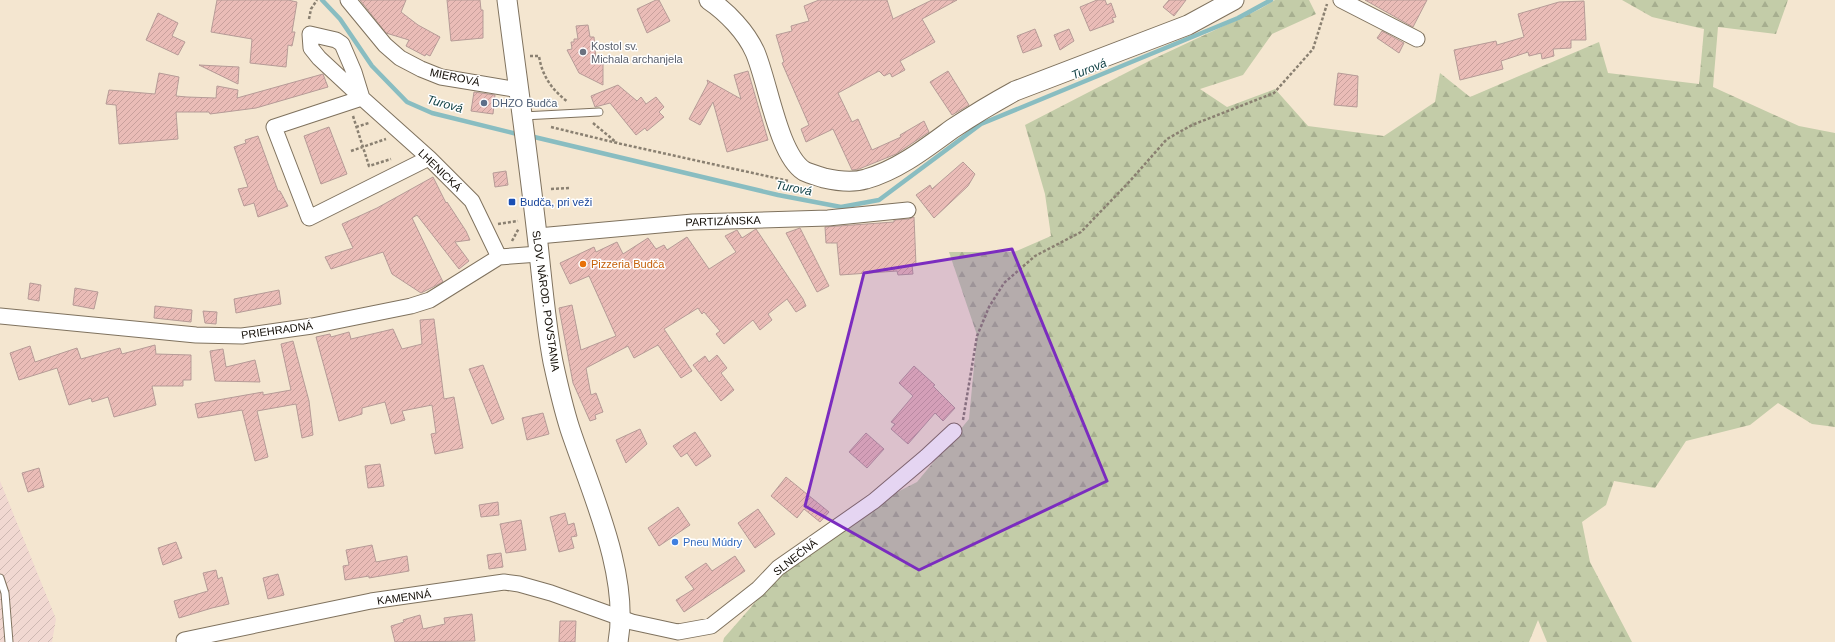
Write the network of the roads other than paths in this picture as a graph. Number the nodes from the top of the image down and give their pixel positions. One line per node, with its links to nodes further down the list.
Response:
1 (348, 0): 7 (street, MIEROVÁ)
2 (506, 0): 7 (street, SLOV. NÁROD. POVSTANIA)
3 (711, 0): 4 (street)
4 (1234, 0)
5 (1340, 0): 6 (street)
6 (1417, 39)
7 (519, 90): 9 (street, SLOV. NÁROD. POVSTANIA)
8 (599, 112): 9 (lane)
9 (522, 120): 12 (street, SLOV. NÁROD. POVSTANIA)
10 (428, 158): 10 (street, LHENICKÁ); 13 (street, LHENICKÁ)
11 (908, 210): 12 (street, PARTIZÁNSKA)
12 (538, 245): 13 (street, PRIEHRADNÁ); 17 (street, SLOV. NÁROD. POVSTANIA)
13 (499, 257): 14 (street, PRIEHRADNÁ)
14 (0, 316)
15 (954, 431): 17 (street, SLNEČNÁ)
16 (0, 578): 19 (lane)
17 (620, 618): 18 (street, KAMENNÁ); 20 (street, SLOV. NÁROD. POVSTANIA)
18 (184, 640)
19 (9, 642)
20 (618, 642)

